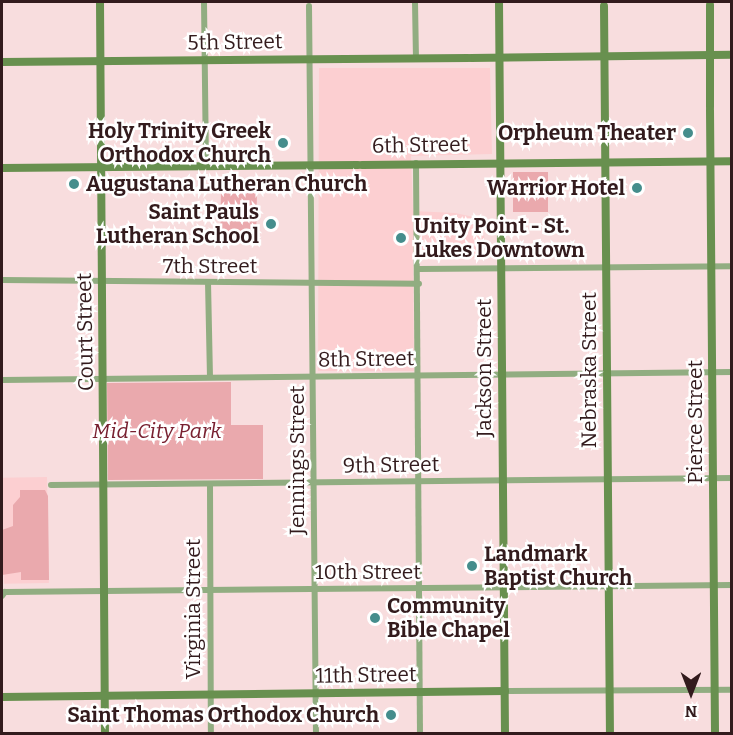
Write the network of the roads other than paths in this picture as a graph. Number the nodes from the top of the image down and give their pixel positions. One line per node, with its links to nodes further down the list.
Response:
1 (99, 2): 16 (main road, Court Street)
2 (204, 2): 14 (street)
3 (415, 2): 12 (street)
4 (499, 2): 11 (main road, Jackson Street)
5 (604, 3): 8 (main road, Nebraska Street)
6 (710, 5): 9 (main road, Pierce Street)
7 (309, 6): 13 (street, Jennings Street)
8 (604, 56): 9 (main road, 5th Street); 11 (main road, 5th Street); 20 (main road, Nebraska Street)
9 (710, 56): 10 (main road, 5th Street); 17 (main road, Pierce Street)
10 (732, 56)
11 (500, 57): 12 (main road, 5th Street); 19 (main road, Jackson Street)
12 (416, 58): 13 (main road, 5th Street)
13 (310, 59): 14 (main road, 5th Street); 22 (street, Jennings Street)
14 (205, 60): 16 (main road, 5th Street); 25 (street)
15 (2, 62): 16 (main road, 5th Street)
16 (99, 62): 24 (main road, Court Street)
17 (711, 161): 18 (main road, 6th Street); 20 (main road, 6th Street); 28 (main road, Pierce Street)
18 (732, 161)
19 (501, 162): 20 (main road, 6th Street); 21 (main road, 6th Street); 29 (main road, Jackson Street)
20 (605, 162): 27 (main road, Nebraska Street)
21 (417, 163): 22 (main road, 6th Street); 30 (street)
22 (312, 165): 25 (main road, 6th Street); 34 (street, Jennings Street)
23 (4, 166): 24 (main road, 6th Street)
24 (101, 166): 25 (main road, 6th Street); 32 (main road, Court Street)
25 (206, 166)
26 (732, 266): 28 (street)
27 (607, 267): 28 (street); 29 (street); 39 (main road, Nebraska Street)
28 (711, 267): 37 (main road, Pierce Street)
29 (501, 268): 30 (street); 38 (main road, Jackson Street)
30 (418, 269): 35 (street)
31 (2, 280): 32 (street, 7th Street)
32 (102, 281): 33 (street, 7th Street); 43 (main road, Court Street)
33 (208, 282): 34 (street, 7th Street); 42 (street)
34 (312, 283): 35 (street, 7th Street); 41 (street, Jennings Street)
35 (418, 284): 40 (street)
36 (732, 372): 37 (street, 8th Street)
37 (713, 373): 39 (street, 8th Street); 46 (main road, Pierce Street)
38 (502, 374): 39 (street, 8th Street); 40 (street, 8th Street); 48 (main road, Jackson Street)
39 (608, 374): 45 (main road, Nebraska Street)
40 (419, 375): 41 (street, 8th Street); 49 (street)
41 (313, 376): 42 (street, 8th Street); 50 (street, Jennings Street)
42 (210, 377): 43 (street, 8th Street)
43 (103, 378): 44 (street, 8th Street); 53 (main road, Court Street)
44 (2, 380)
45 (608, 477): 46 (street, 9th Street); 48 (street, 9th Street); 54 (main road, Nebraska Street)
46 (713, 478): 47 (street, 9th Street); 56 (main road, Pierce Street)
47 (732, 478)
48 (503, 481): 49 (street, 9th Street); 57 (main road, Jackson Street)
49 (419, 482): 50 (street, 9th Street); 58 (street)
50 (314, 483): 51 (street, 9th Street); 59 (street, Jennings Street)
51 (210, 484): 53 (street, 9th Street); 60 (street, Virginia Street)
52 (51, 485): 53 (street, 9th Street)
53 (104, 485): 61 (main road, Court Street)
54 (609, 585): 56 (street, 10th Street); 57 (street, 10th Street); 66 (main road, Nebraska Street)
55 (732, 585): 56 (street, 10th Street)
56 (714, 586): 63 (main road, Pierce Street)
57 (504, 587): 58 (street, 10th Street); 65 (main road, Jackson Street)
58 (421, 588): 59 (street, 10th Street); 67 (street)
59 (314, 589): 60 (street, 10th Street); 69 (street, Jennings Street)
60 (210, 590): 61 (street, 10th Street); 68 (street, Virginia Street)
61 (104, 591): 62 (street, 10th Street); 70 (main road, Court Street)
62 (3, 594)
63 (715, 690): 64 (street, 11th Street); 66 (street, 11th Street); 78 (main road, Pierce Street)
64 (732, 690)
65 (504, 691): 66 (street, 11th Street); 67 (main road, 11th Street); 76 (main road, Jackson Street)
66 (609, 691): 77 (main road, Nebraska Street)
67 (421, 692): 69 (main road, 11th Street); 75 (street)
68 (210, 694): 69 (main road, 11th Street); 70 (main road, 11th Street); 73 (street, Virginia Street)
69 (316, 694): 74 (street, Jennings Street)
70 (104, 695): 71 (main road, 11th Street); 72 (main road, Court Street)
71 (2, 697)
72 (105, 734)
73 (211, 734)
74 (316, 734)
75 (420, 734)
76 (505, 734)
77 (610, 734)
78 (715, 734)

